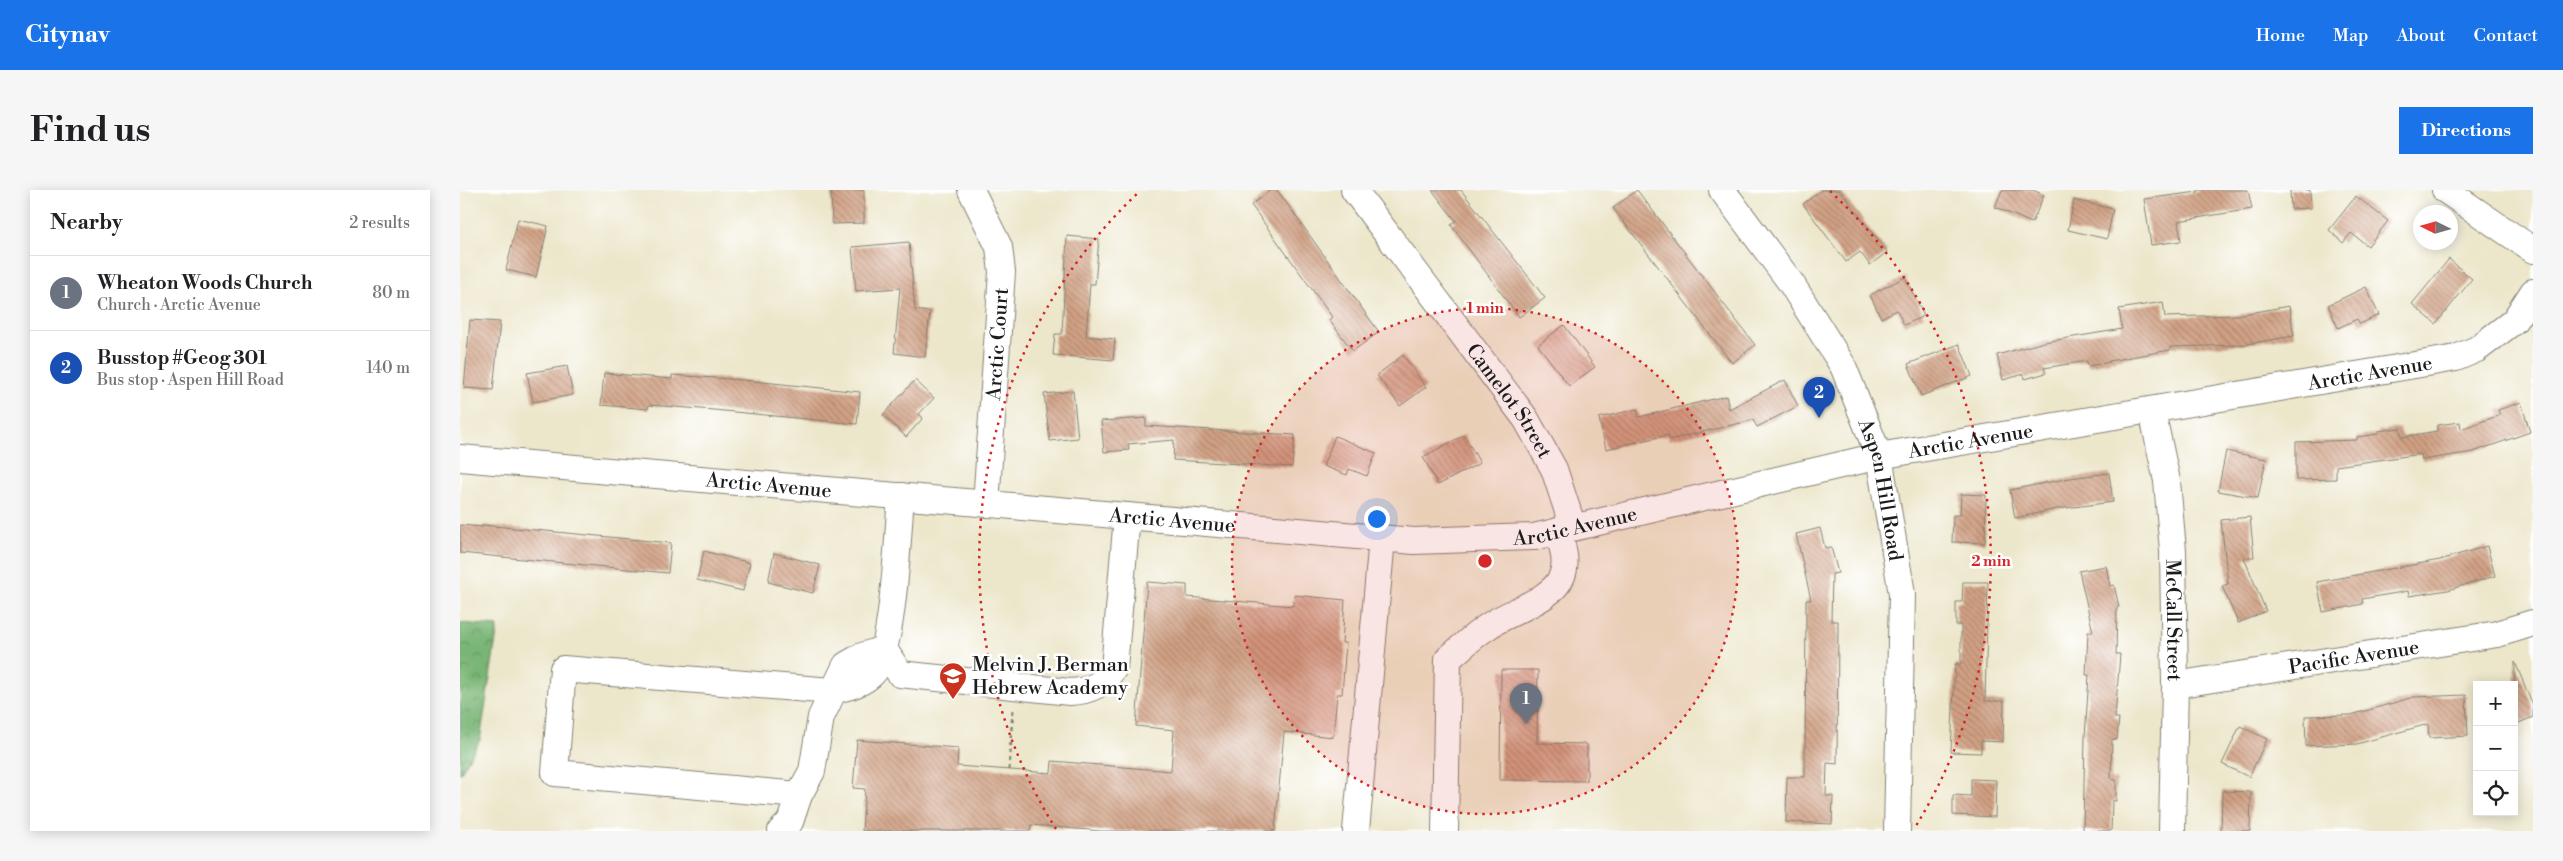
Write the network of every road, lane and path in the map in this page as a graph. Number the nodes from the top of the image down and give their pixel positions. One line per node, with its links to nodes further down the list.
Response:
1 (971, 190): 11 (street, Arctic Court)
2 (1354, 190): 13 (street, Camelot Street)
3 (1722, 190): 8 (street, Aspen Hill Road)
4 (2446, 190): 5 (street)
5 (2533, 250)
6 (2533, 292): 7 (street, Arctic Avenue)
7 (2152, 411): 8 (street, Arctic Avenue); 17 (street, McCall Street)
8 (1879, 456): 13 (street, Arctic Avenue); 25 (street, Aspen Hill Road)
9 (460, 458): 10 (street, Arctic Avenue)
10 (901, 496): 11 (street, Arctic Avenue); 16 (street)
11 (986, 504): 12 (street, Arctic Avenue)
12 (1127, 516): 14 (street, Arctic Avenue); 16 (street)
13 (1566, 529): 14 (street, Arctic Avenue); 24 (street, Camelot Street)
14 (1382, 538): 23 (street)
15 (2533, 623): 17 (street, Pacific Avenue)
16 (884, 649): 18 (street)
17 (2175, 685): 26 (street, McCall Street)
18 (832, 691): 21 (street); 21 (street)
19 (1014, 703): 20 (path)
20 (1009, 770)
21 (798, 795): 22 (street)
22 (789, 828)
23 (1356, 831)
24 (1445, 831)
25 (1897, 831)
26 (2172, 831)

